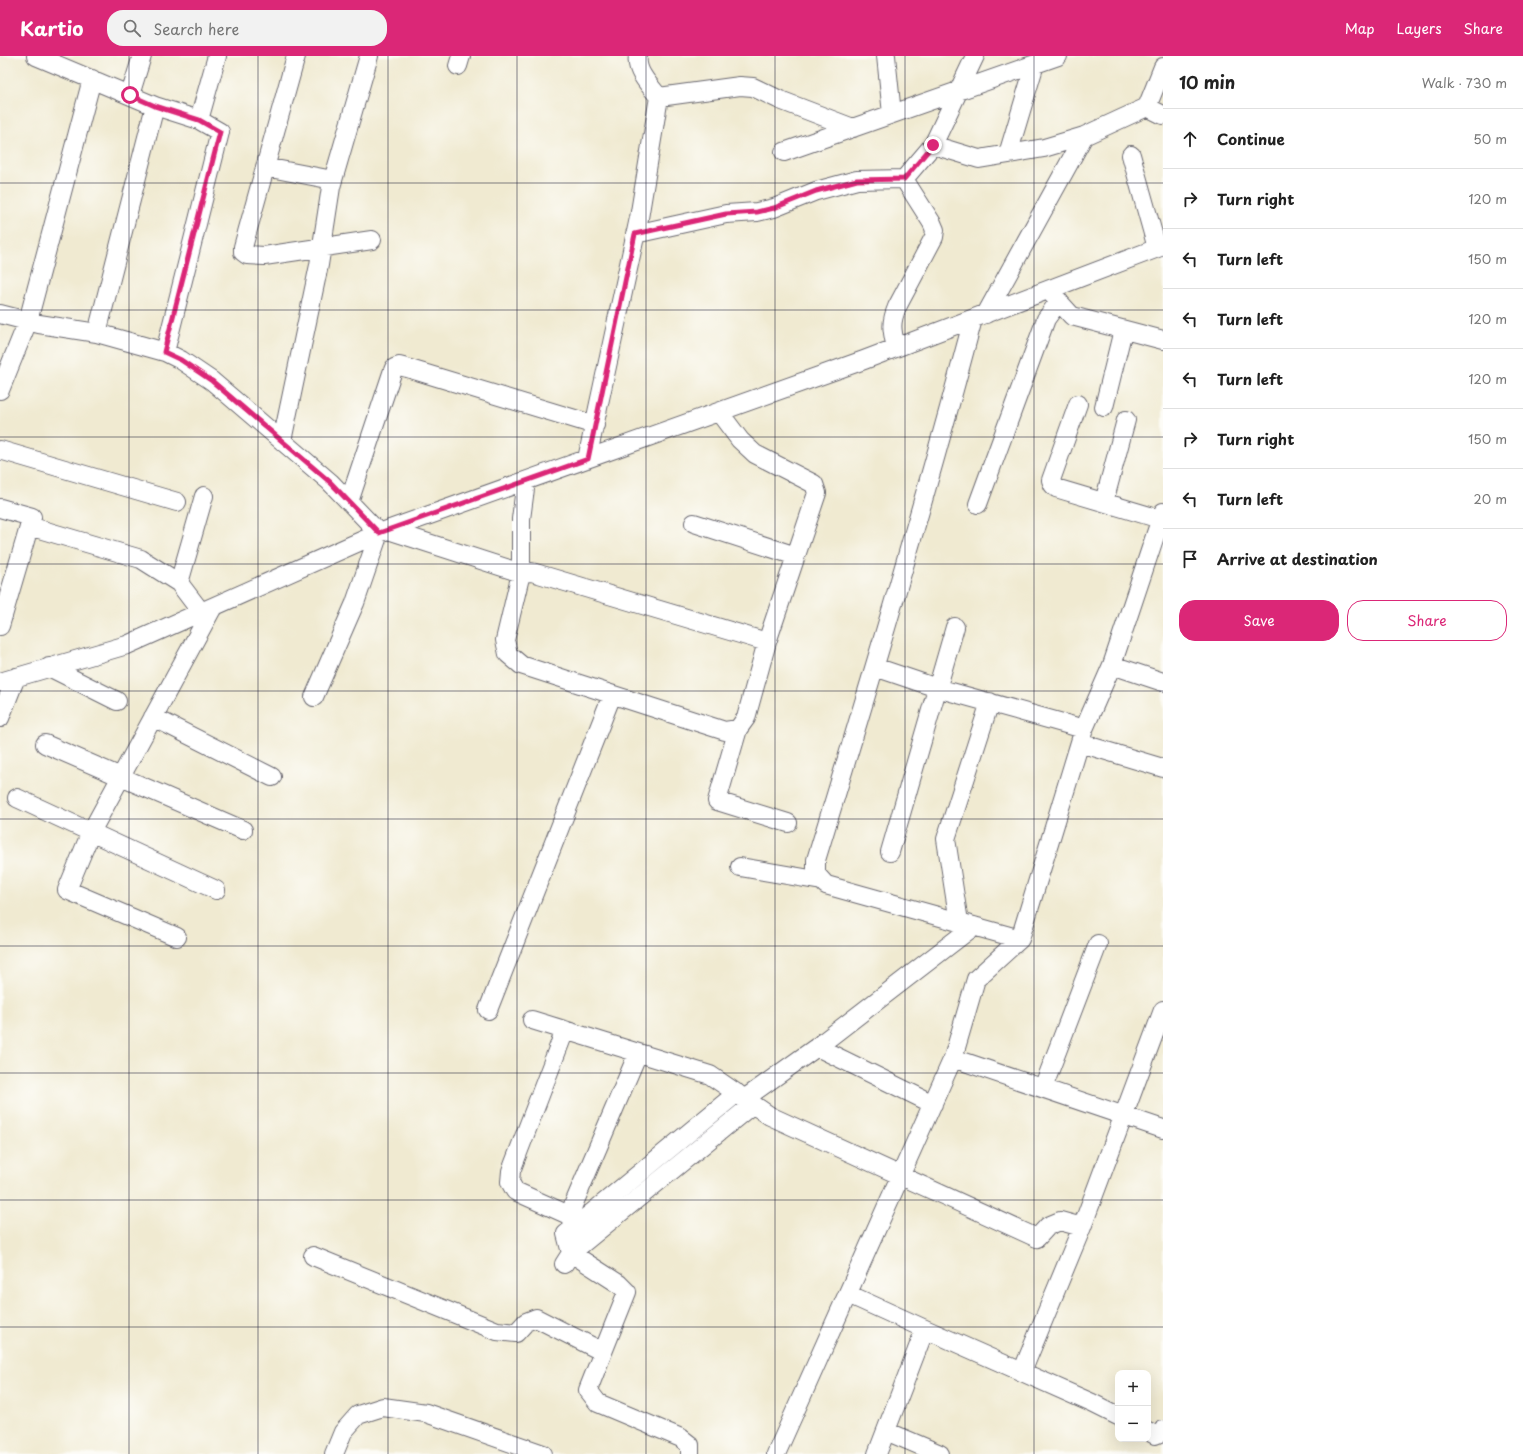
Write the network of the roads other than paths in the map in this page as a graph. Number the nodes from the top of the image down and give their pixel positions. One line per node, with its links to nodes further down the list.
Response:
1 (36, 56): 10 (street)
2 (142, 56): 15 (street)
3 (217, 56): 21 (street)
4 (296, 56): 28 (street)
5 (369, 56): 30 (street)
6 (638, 56): 16 (street)
7 (886, 56): 19 (street)
8 (975, 56): 14 (street)
9 (1058, 56): 11 (street)
10 (54, 59): 13 (street)
11 (1035, 64): 14 (street); 26 (street)
12 (1163, 67): 18 (street)
13 (92, 79): 15 (street); 38 (street)
14 (958, 91): 19 (street); 24 (street)
15 (130, 95): 17 (street)
16 (659, 97): 22 (street); 31 (street)
17 (155, 106): 21 (street); 40 (street)
18 (1147, 107): 20 (street); 23 (street)
19 (892, 114): 22 (street)
20 (1163, 115)
21 (199, 120): 43 (street)
22 (853, 128): 25 (street)
23 (1084, 136): 26 (street); 37 (street)
24 (933, 145): 26 (street); 29 (street)
25 (784, 152)
26 (1008, 154)
27 (1131, 155): 34 (street)
28 (265, 167): 30 (street); 33 (street)
29 (904, 179): 31 (street); 42 (street)
30 (333, 180): 33 (street)
31 (635, 234): 49 (street)
32 (372, 240): 33 (street)
33 (322, 247): 50 (street)
34 (1160, 247): 35 (street)
35 (1053, 296): 37 (street); 39 (street); 58 (street)
36 (0, 314): 38 (street)
37 (980, 317): 42 (street); 73 (street)
38 (28, 321): 40 (street); 44 (street)
39 (1123, 330): 41 (street); 46 (street)
40 (97, 333): 43 (street)
41 (1163, 340)
42 (896, 348): 47 (street)
43 (164, 352): 50 (street)
44 (0, 388)
45 (1078, 404): 57 (street)
46 (1104, 407)
47 (719, 412): 52 (street); 64 (street)
48 (1126, 420): 57 (street)
49 (594, 424): 52 (street); 56 (street)
50 (282, 441): 56 (street)
51 (0, 450): 55 (street)
52 (588, 459): 53 (street)
53 (526, 481): 63 (street); 65 (street)
54 (204, 496): 66 (street)
55 (177, 502)
56 (349, 502): 63 (street)
57 (1104, 502): 60 (street)
58 (978, 504)
59 (0, 508): 62 (street)
60 (1162, 516): 71 (street)
61 (694, 523): 64 (street)
62 (29, 526): 66 (street); 68 (street)
63 (384, 532): 65 (street); 67 (street); 78 (street)
64 (796, 556): 70 (street)
65 (521, 574): 70 (street); 77 (street)
66 (179, 583): 67 (street)
67 (207, 609): 72 (street); 81 (street)
68 (0, 626)
69 (956, 627): 76 (street)
70 (767, 642): 83 (street)
71 (1112, 665): 75 (street); 84 (street)
72 (49, 667): 74 (street); 79 (street)
73 (875, 667): 76 (street); 95 (street)
74 (8, 679): 82 (street)
75 (1163, 682)
76 (937, 688): 80 (street); 93 (street)
77 (612, 695): 83 (street); 101 (street)
78 (314, 697)
79 (117, 701)
80 (990, 702): 84 (street); 97 (street)
81 (153, 717): 87 (street); 88 (street)
82 (0, 718)
83 (738, 729): 90 (street)
84 (1082, 736): 86 (street); 99 (street)
85 (45, 744): 87 (street)
86 (1163, 768)
87 (121, 777): 91 (street); 92 (street)
88 (272, 777)
89 (17, 798): 92 (street)
90 (788, 823)
91 (243, 830)
92 (91, 832): 96 (street); 98 (street)
93 (890, 852)
94 (740, 867): 95 (street)
95 (822, 881): 97 (street)
96 (216, 890)
97 (967, 924): 99 (street); 105 (street)
98 (177, 937)
99 (1020, 939): 107 (street)
100 (1098, 944): 108 (street)
101 (488, 1010)
102 (1163, 1010): 111 (street)
103 (532, 1020): 104 (street)
104 (565, 1030): 106 (street); 114 (street)
105 (817, 1048): 109 (street); 110 (street)
106 (638, 1053): 109 (street); 114 (street)
107 (953, 1058): 108 (street); 110 (street)
108 (1044, 1088): 111 (street)
109 (745, 1099): 113 (street); 114 (street); 117 (street)
110 (933, 1104): 113 (street)
111 (1124, 1115): 112 (street); 115 (street)
112 (1163, 1129)
113 (900, 1176): 115 (street); 118 (street)
114 (576, 1218): 117 (street)
115 (1082, 1227): 121 (street)
116 (313, 1256): 120 (street)
117 (567, 1259): 120 (street)
118 (848, 1294): 119 (street); 129 (street)
119 (924, 1329): 121 (street); 124 (street)
120 (602, 1352): 128 (street)
121 (1022, 1372): 122 (street)
122 (1115, 1415)
123 (1163, 1430): 125 (street)
124 (886, 1431): 130 (street); 131 (street)
125 (1151, 1432)
126 (334, 1454): 127 (street)
127 (543, 1454)
128 (690, 1454)
129 (776, 1454)
130 (877, 1454)
131 (940, 1454)

